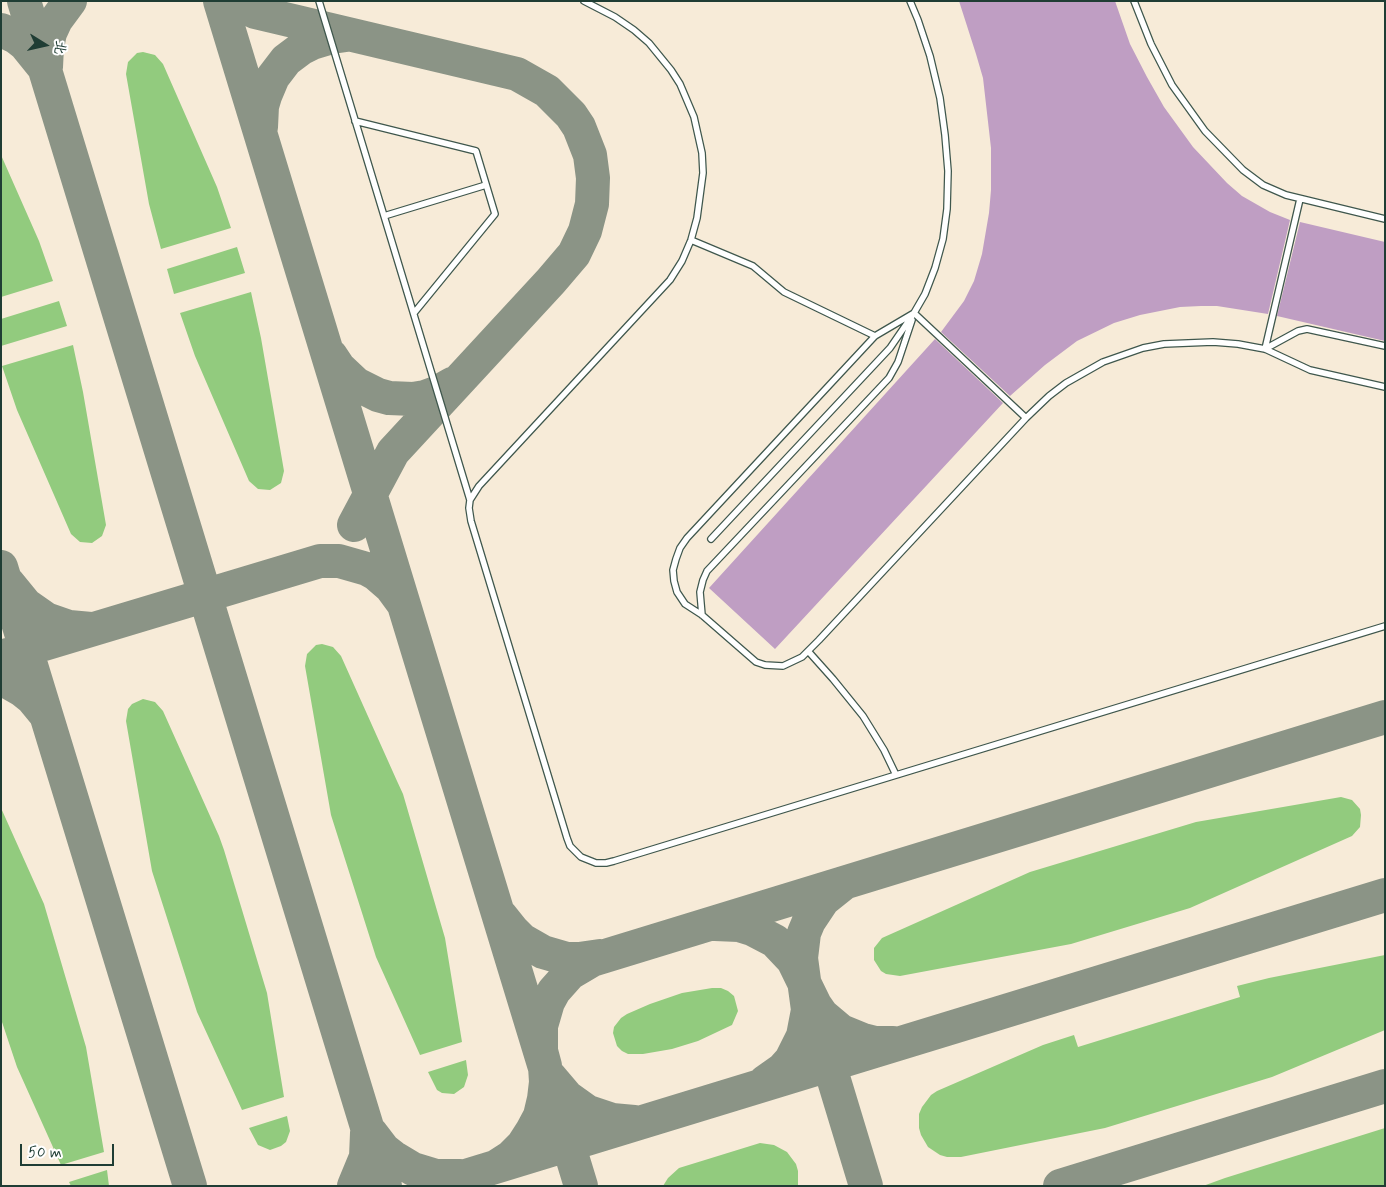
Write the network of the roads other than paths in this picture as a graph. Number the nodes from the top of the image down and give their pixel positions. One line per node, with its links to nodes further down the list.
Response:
1 (319, 1): 5 (lane)
2 (584, 1): 10 (lane)
3 (910, 1): 12 (lane)
4 (1134, 1): 7 (lane)
5 (355, 121): 6 (lane); 8 (lane)
6 (486, 185): 8 (lane); 11 (lane)
7 (1300, 199): 9 (lane); 15 (lane)
8 (384, 216): 11 (lane)
9 (1385, 219)
10 (691, 240): 13 (lane); 18 (lane)
11 (414, 313): 18 (lane)
12 (914, 313): 13 (lane); 17 (lane); 19 (lane); 20 (lane)
13 (875, 336): 20 (lane)
14 (1385, 346): 15 (lane)
15 (1265, 349): 16 (lane); 17 (lane)
16 (1385, 387)
17 (1026, 418): 22 (lane)
18 (470, 500): 23 (lane)
19 (712, 540)
20 (702, 615): 22 (lane)
21 (1385, 626): 23 (lane)
22 (808, 651): 23 (lane)
23 (896, 775)

